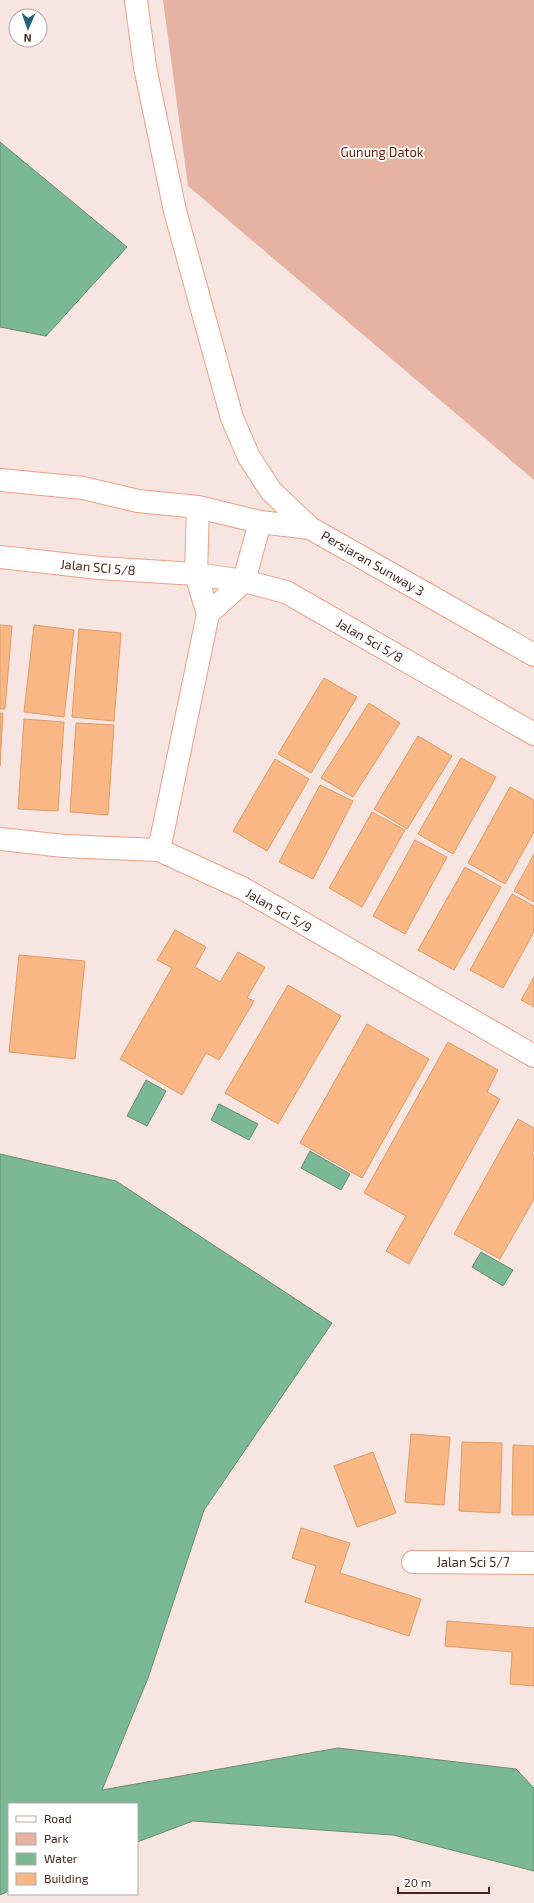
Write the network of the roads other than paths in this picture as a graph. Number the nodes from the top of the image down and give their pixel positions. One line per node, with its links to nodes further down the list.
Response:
1 (136, 0): 5 (street)
2 (0, 480): 3 (street, Persiaran Sunway 3)
3 (198, 507): 4 (street, Persiaran Sunway 3); 7 (street)
4 (260, 522): 5 (street, Persiaran Sunway 3); 8 (street)
5 (310, 528): 10 (street, Persiaran Sunway 3)
6 (0, 557): 7 (street, Jalan SCI 5/8)
7 (196, 574): 8 (street, Jalan Sci 5/8); 9 (street)
8 (244, 581): 9 (street); 11 (street, Jalan Sci 5/8)
9 (208, 614): 13 (street)
10 (534, 655)
11 (534, 734)
12 (0, 839): 13 (street, Jalan Sci 5/9)
13 (159, 850): 14 (street, Jalan Sci 5/9)
14 (534, 1056)
15 (413, 1562): 16 (street, Jalan Sci 5/7)
16 (534, 1562)

